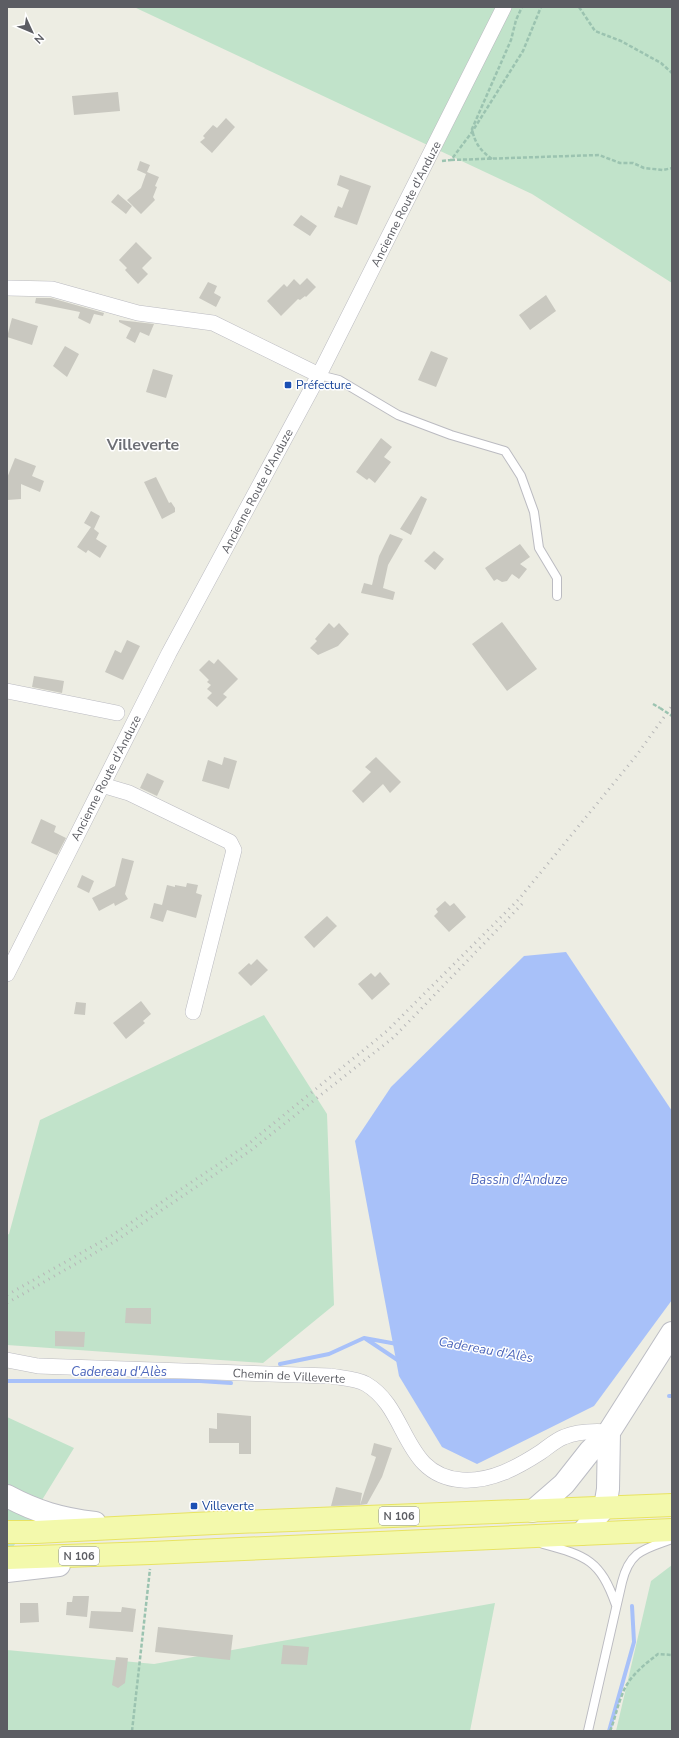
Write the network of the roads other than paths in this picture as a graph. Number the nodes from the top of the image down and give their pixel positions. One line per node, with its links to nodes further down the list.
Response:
1 (504, 7): 3 (street, Ancienne Route d'Anduze)
2 (7, 288): 3 (street)
3 (319, 375): 4 (lane); 7 (street, Ancienne Route d'Anduze)
4 (557, 596)
5 (7, 691): 6 (street)
6 (116, 713)
7 (102, 785): 8 (street, Ancienne Route d'Anduze); 9 (street)
8 (7, 974)
9 (193, 1012)
10 (672, 1333): 12 (main road)
11 (7, 1360): 12 (street, Chemin de Villeverte)
12 (609, 1432): 15 (main road); 16 (main road)
13 (7, 1496): 17 (main road)
14 (672, 1506): 15 (main road, N 106)
15 (605, 1507): 16 (main road, N 106); 20 (main road)
16 (533, 1511): 17 (main road, N 106)
17 (126, 1527): 19 (main road, N 106)
18 (672, 1530): 20 (main road, N 106)
19 (7, 1532)
20 (581, 1534): 21 (main road, N 106)
21 (519, 1538): 23 (main road, N 106); 26 (lane)
22 (672, 1539): 26 (lane)
23 (151, 1553): 24 (main road, N 106); 25 (main road)
24 (7, 1558)
25 (7, 1570)
26 (616, 1606): 27 (lane)
27 (588, 1731)

